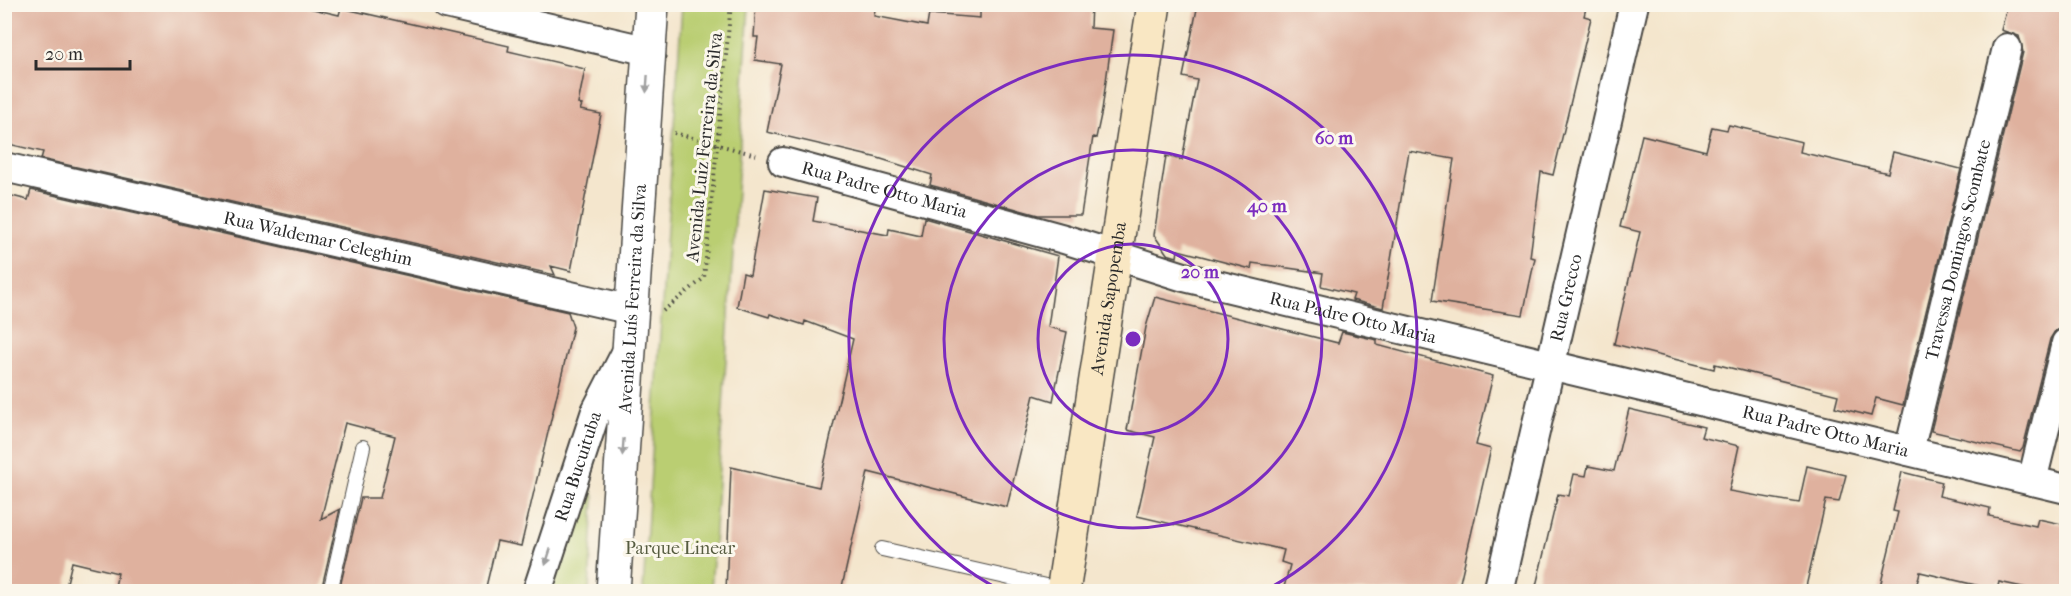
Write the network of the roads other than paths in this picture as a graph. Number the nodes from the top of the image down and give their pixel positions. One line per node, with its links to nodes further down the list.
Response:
1 (446, 4): 6 (street)
2 (652, 4): 6 (street, Avenida Luís Ferreira da Silva)
3 (1154, 4): 9 (main road, Avenida Sapopemba)
4 (1634, 4): 13 (street, Rua Grecco)
5 (2007, 48): 15 (street, Travessa Domingos Scombate)
6 (649, 51): 10 (street, Avenida Luís Ferreira da Silva, one-way to 10)
7 (783, 162): 9 (street, Rua Padre Otto Maria)
8 (4, 167): 10 (street, Rua Waldemar Celeghim)
9 (1115, 255): 13 (street, Rua Padre Otto Maria); 22 (main road, Avenida Sapopemba)
10 (632, 310): 12 (street, Avenida Luís Ferreira da Silva)
11 (2067, 343): 16 (street)
12 (629, 347): 20 (street, Rua Bucuituba, one-way to 20); 21 (street, Avenida Luís Ferreira da Silva, one-way to 21)
13 (1550, 365): 15 (street, Rua Padre Otto Maria); 23 (street, Rua Grecco)
14 (363, 447): 19 (lane)
15 (1909, 452): 16 (street, Rua Padre Otto Maria)
16 (2032, 481): 17 (street, Rua Padre Otto Maria)
17 (2067, 489)
18 (882, 549): 22 (lane)
19 (330, 591)
20 (537, 591)
21 (613, 591)
22 (1063, 591)
23 (1498, 591)

